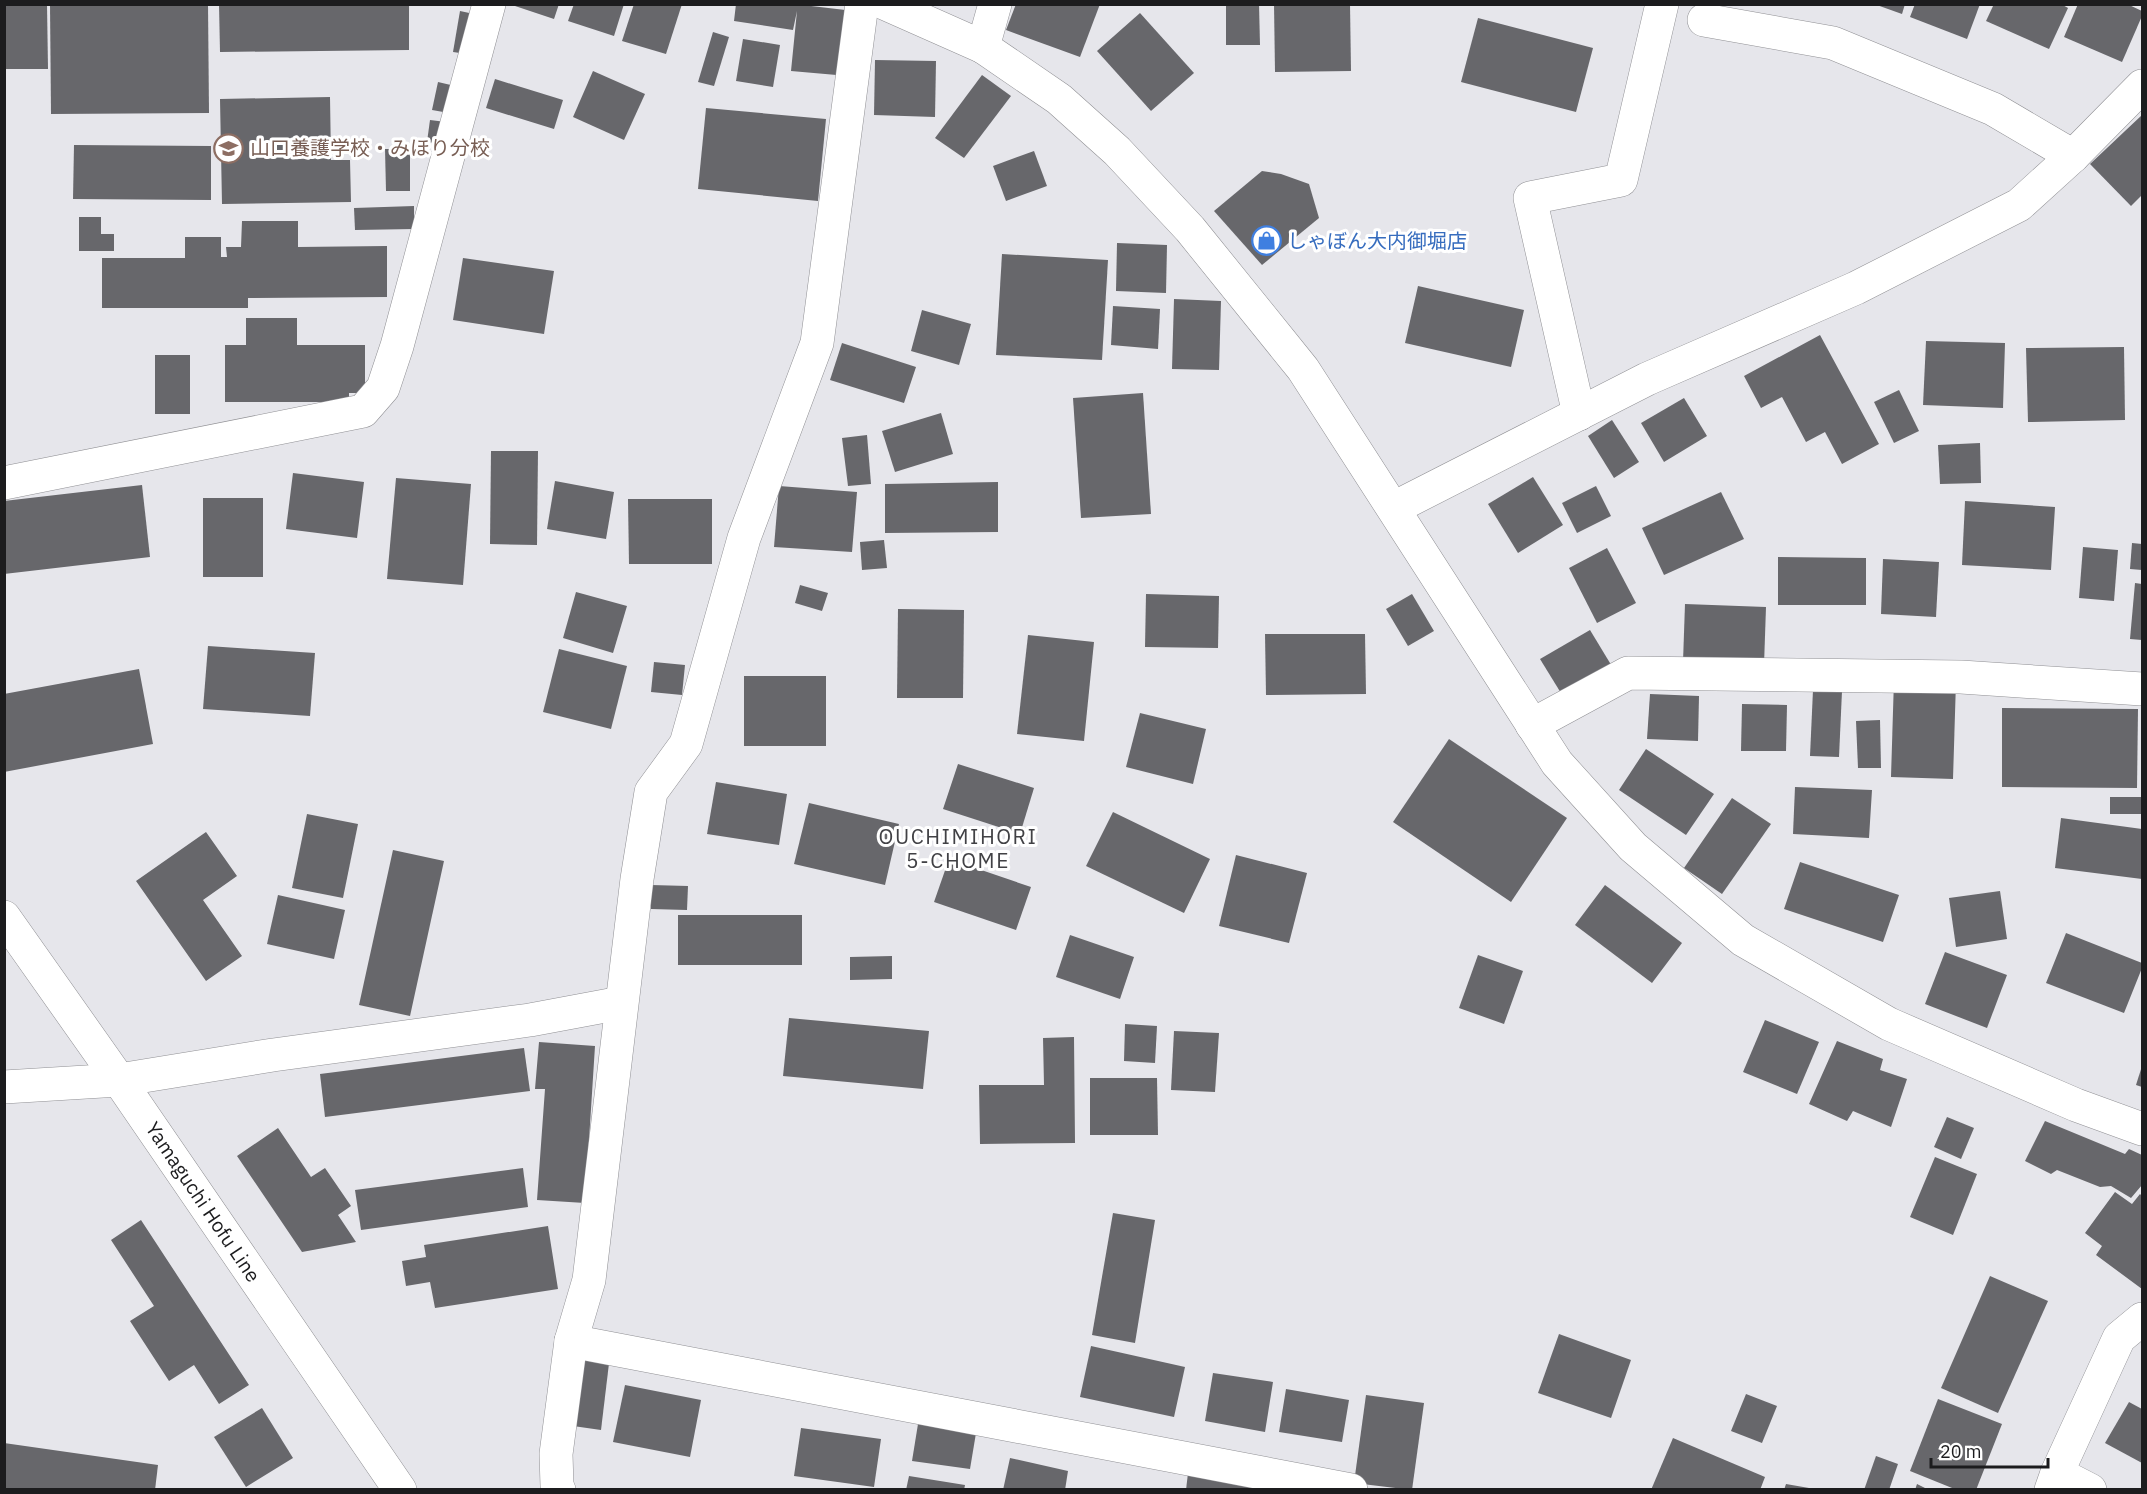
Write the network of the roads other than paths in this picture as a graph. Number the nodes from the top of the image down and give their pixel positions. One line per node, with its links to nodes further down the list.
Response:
1 (489, 4): 11 (street)
2 (862, 4): 16 (street)
3 (886, 4): 7 (street)
4 (995, 4): 7 (street)
5 (1662, 4): 10 (street)
6 (1704, 20): 9 (street)
7 (983, 47): 12 (street)
8 (2142, 86): 9 (street)
9 (2073, 156): 10 (street)
10 (1579, 414): 12 (street)
11 (4, 483)
12 (1394, 508): 14 (street)
13 (2142, 689): 14 (street)
14 (1532, 725): 19 (street)
15 (4, 917): 17 (street, Yamaguchi Hofu Line)
16 (621, 1003): 17 (street); 21 (street)
17 (119, 1080): 18 (street); 23 (street, Yamaguchi Hofu Line)
18 (4, 1087)
19 (2142, 1130)
20 (2142, 1319): 22 (street)
21 (571, 1341): 24 (street); 25 (street)
22 (2054, 1481): 26 (street)
23 (399, 1490)
24 (559, 1490)
25 (1351, 1490)
26 (2090, 1490)

